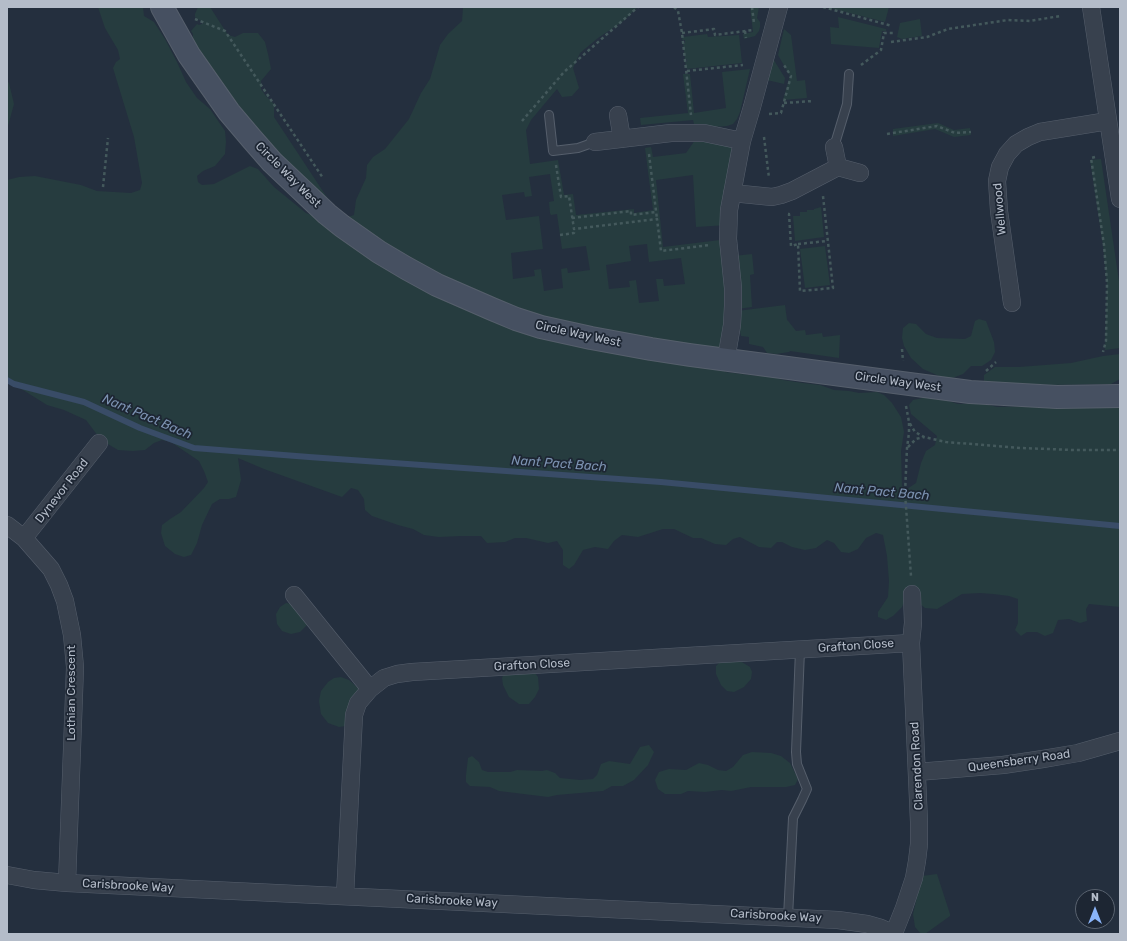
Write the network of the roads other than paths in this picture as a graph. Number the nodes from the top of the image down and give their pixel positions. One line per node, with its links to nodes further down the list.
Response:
1 (162, 7): 17 (street, Circle Way West)
2 (779, 7): 9 (street)
3 (1091, 7): 7 (street)
4 (849, 74): 11 (lane)
5 (549, 115): 10 (lane)
6 (618, 115): 8 (street)
7 (1108, 121): 15 (street); 16 (street, Wellwood)
8 (622, 139): 9 (street); 10 (street)
9 (742, 141): 14 (street)
10 (596, 142)
11 (834, 147): 12 (street)
12 (838, 167): 13 (street); 14 (street)
13 (860, 173)
14 (732, 193): 17 (street)
15 (1120, 199)
16 (1012, 303)
17 (726, 360): 18 (street, Circle Way West)
18 (1120, 396)
19 (99, 443): 21 (street, Dynevor Road)
20 (7, 525): 21 (street, Lothian Crescent)
21 (24, 538): 30 (street, Lothian Crescent)
22 (912, 594): 24 (street, Clarendon Road)
23 (294, 595): 26 (street)
24 (910, 643): 25 (street, Grafton Close); 28 (street, Clarendon Road)
25 (800, 650): 26 (street, Grafton Close); 32 (lane)
26 (370, 689): 31 (street, Grafton Close)
27 (1120, 741): 28 (street, Queensberry Road)
28 (917, 772): 33 (street, Clarendon Road)
29 (7, 875): 30 (street, Carisbrooke Way)
30 (67, 883): 31 (street, Carisbrooke Way)
31 (345, 896): 32 (street, Carisbrooke Way)
32 (788, 917): 33 (street, Carisbrooke Way)
33 (894, 934)

